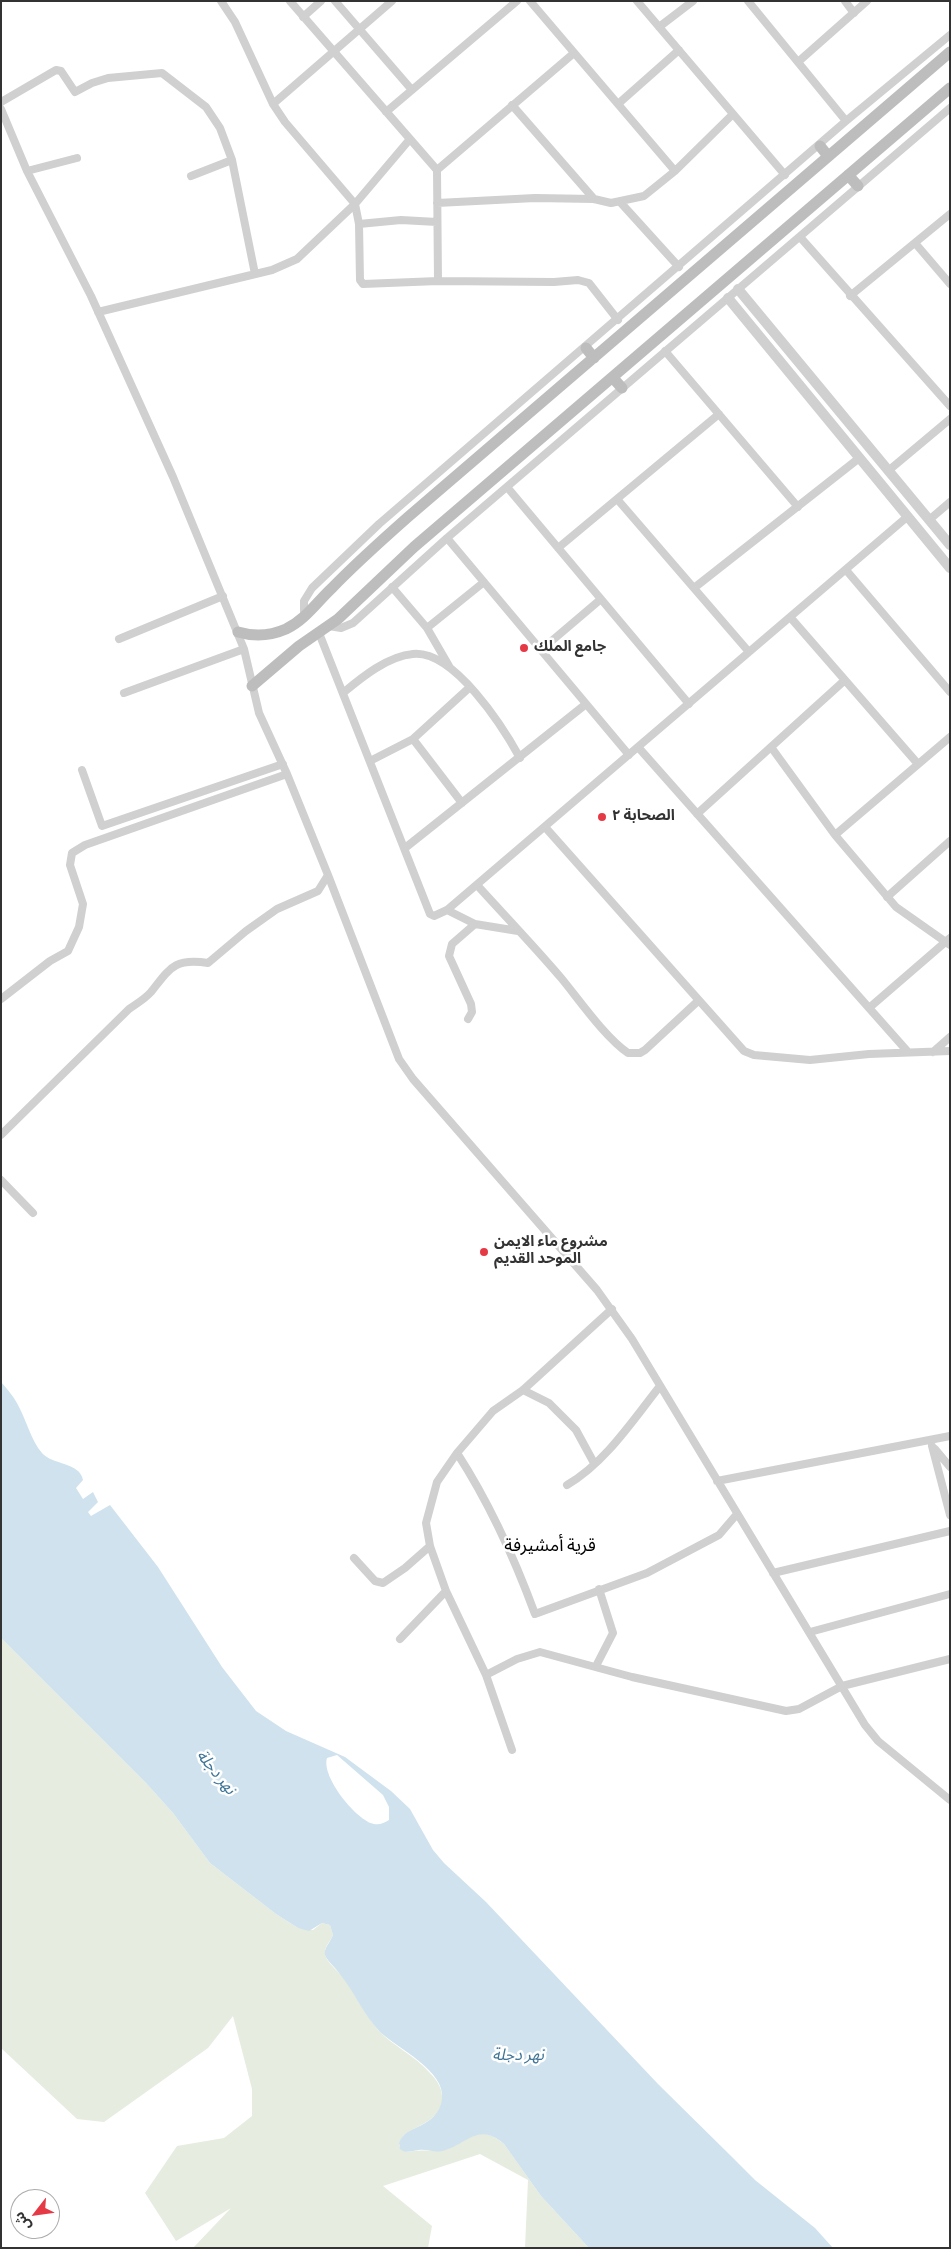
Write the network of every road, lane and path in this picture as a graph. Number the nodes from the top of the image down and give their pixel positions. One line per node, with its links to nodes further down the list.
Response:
1 (221, 1): 26 (street)
2 (290, 1): 14 (street)
3 (321, 1): 14 (street)
4 (335, 1): 16 (street)
5 (392, 1): 16 (street)
6 (517, 1): 24 (street)
7 (530, 1): 20 (street)
8 (637, 1): 15 (street)
9 (693, 1): 15 (street)
10 (748, 1): 22 (street)
11 (845, 1): 13 (street)
12 (867, 1): 13 (street)
13 (854, 13): 22 (street)
14 (303, 17): 19 (street)
15 (659, 27): 18 (street)
16 (360, 30): 19 (street); 24 (street)
17 (950, 35): 33 (street)
18 (679, 50): 27 (street); 32 (street)
19 (334, 52): 26 (street); 31 (street)
20 (574, 52): 27 (street); 28 (street)
21 (950, 52): 36 (main road)
22 (798, 62): 33 (street)
23 (950, 88): 42 (main road)
24 (412, 90): 31 (street)
25 (1, 102): 38 (street)
26 (273, 104): 49 (street)
27 (618, 104): 40 (street)
28 (512, 105): 39 (street); 46 (street)
29 (950, 108): 45 (street)
30 (1, 109): 41 (street)
31 (386, 112): 34 (street)
32 (733, 114): 40 (street); 44 (street)
33 (846, 121): 35 (street)
34 (410, 139): 39 (street); 49 (street)
35 (820, 146): 36 (main road); 44 (street)
36 (828, 156): 66 (main road)
37 (77, 158): 41 (street)
38 (232, 160): 43 (street); 56 (street)
39 (437, 170): 47 (street)
40 (675, 170): 48 (street)
41 (27, 171): 62 (street)
42 (848, 175): 45 (main road); 67 (main road)
43 (191, 176)
44 (786, 176): 55 (street)
45 (858, 186): 53 (street)
46 (594, 199): 47 (street); 48 (street)
47 (437, 203): 51 (street)
48 (621, 203): 55 (street)
49 (355, 204): 52 (street); 56 (street)
50 (950, 214): 54 (street)
51 (437, 222): 52 (street); 57 (street)
52 (359, 224): 57 (street)
53 (800, 237): 59 (street); 60 (street)
54 (915, 243): 58 (street); 60 (street)
55 (680, 267): 63 (street)
56 (255, 274): 62 (street)
57 (438, 281): 63 (street)
58 (950, 284)
59 (738, 289): 61 (street); 73 (street)
60 (850, 296): 69 (street)
61 (728, 298): 65 (street); 72 (street)
62 (98, 312): 88 (street)
63 (618, 320): 64 (street)
64 (586, 348): 66 (main road); 90 (street)
65 (666, 351): 68 (street); 70 (street)
66 (594, 358): 90 (main road)
67 (613, 378): 68 (main road); 92 (main road)
68 (622, 388): 74 (street)
69 (950, 406)
70 (719, 414): 75 (street); 77 (street)
71 (950, 419): 73 (street)
72 (858, 459): 77 (street); 78 (street)
73 (888, 471): 79 (street)
74 (507, 487): 80 (street); 82 (street)
75 (617, 499): 82 (street); 87 (street)
76 (950, 502): 79 (street)
77 (798, 507): 87 (street)
78 (907, 518): 83 (street); 84 (street)
79 (929, 520): 81 (street)
80 (447, 538): 85 (street); 86 (street)
81 (950, 545)
82 (558, 548): 89 (street)
83 (949, 566)
84 (846, 570): 91 (street); 106 (street)
85 (484, 582): 94 (street); 100 (street)
86 (392, 587): 92 (street); 94 (street)
87 (694, 588): 101 (street)
88 (223, 596): 95 (street); 97 (street)
89 (601, 600): 100 (street); 110 (street)
90 (304, 617): 93 (main road)
91 (790, 617): 101 (street); 103 (street)
92 (329, 626): 96 (main road)
93 (288, 628): 95 (main road); 98 (main road)
94 (426, 628): 102 (street)
95 (238, 632): 99 (street)
96 (319, 633): 98 (main road); 108 (street)
97 (119, 639)
98 (299, 646): 104 (main road)
99 (244, 649): 104 (street); 107 (street)
100 (540, 650): 109 (street)
101 (749, 652): 110 (street)
102 (449, 667): 105 (street); 108 (street)
103 (845, 680): 114 (street); 119 (street)
104 (252, 686): 118 (street)
105 (470, 687): 112 (street); 116 (street)
106 (950, 692)
107 (124, 693)
108 (343, 693): 117 (street)
109 (586, 704): 115 (street); 116 (street)
110 (688, 704): 113 (street)
111 (950, 737): 119 (street)
112 (413, 739): 117 (street); 122 (street)
113 (638, 747): 115 (street); 123 (street)
114 (771, 747): 123 (street); 125 (street)
115 (629, 755): 124 (street)
116 (520, 758): 122 (street)
117 (370, 761): 127 (street)
118 (283, 764): 120 (street); 121 (street)
119 (918, 764): 125 (street)
120 (82, 770)
121 (287, 774): 128 (street); 135 (street)
122 (462, 803): 127 (street)
123 (697, 814): 137 (street)
124 (545, 827): 129 (street); 136 (street)
125 (835, 835): 130 (street)
126 (950, 841): 130 (street)
127 (405, 848): 131 (street)
128 (328, 875): 143 (street); 146 (street)
129 (477, 885): 131 (street); 133 (street)
130 (887, 897): 134 (street)
131 (447, 910): 132 (street)
132 (475, 924): 133 (street); 138 (street)
133 (518, 931): 136 (street)
134 (948, 942): 137 (street)
135 (1, 999)
136 (698, 1001): 141 (street)
137 (868, 1008): 141 (street)
138 (468, 1019)
139 (950, 1037): 142 (street)
140 (950, 1051): 142 (street)
141 (908, 1052): 142 (street)
142 (933, 1052)
143 (1, 1135)
144 (1, 1180): 145 (street)
145 (33, 1213)
146 (612, 1310): 147 (street); 148 (street)
147 (660, 1386): 152 (street); 154 (street)
148 (523, 1390): 151 (street); 152 (street)
149 (950, 1436): 150 (street)
150 (929, 1443): 153 (street); 154 (street); 157 (street)
151 (457, 1453): 159 (street); 162 (street)
152 (594, 1462): 155 (street)
153 (950, 1467)
154 (717, 1481): 156 (street)
155 (567, 1485)
156 (737, 1514): 161 (street); 162 (street)
157 (950, 1515)
158 (950, 1531): 161 (street)
159 (430, 1546): 160 (street); 163 (street)
160 (354, 1558)
161 (773, 1573): 165 (street)
162 (598, 1589): 168 (street)
163 (446, 1591): 166 (street); 169 (street)
164 (950, 1594): 165 (street)
165 (810, 1632): 170 (street)
166 (400, 1639)
167 (950, 1659): 170 (street)
168 (596, 1666): 169 (street); 170 (street)
169 (486, 1675): 171 (street)
170 (842, 1686): 172 (street)
171 (512, 1750)
172 (950, 1800)

